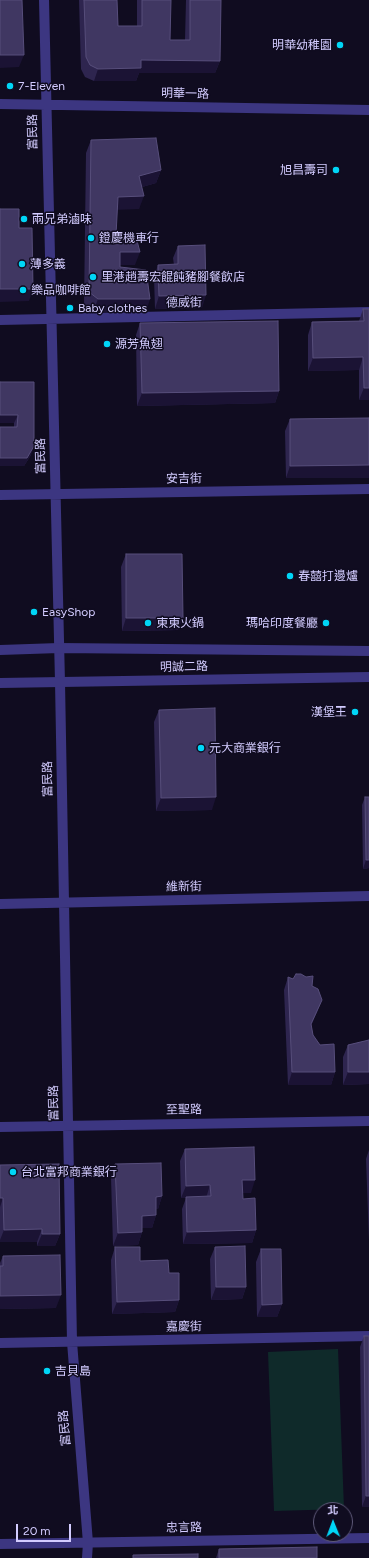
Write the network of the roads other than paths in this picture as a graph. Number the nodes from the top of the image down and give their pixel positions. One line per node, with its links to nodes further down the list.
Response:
1 (44, 0): 3 (street, 富民路)
2 (0, 104): 3 (street, 明華一路)
3 (46, 104): 4 (street, 明華一路); 6 (street, 富民路)
4 (369, 110)
5 (369, 312): 6 (street, 德威街)
6 (51, 319): 7 (street, 德威街); 9 (street, 富民路)
7 (0, 320)
8 (369, 489): 9 (street, 安吉街)
9 (55, 494): 10 (street, 安吉街); 11 (street, 富民路)
10 (0, 495)
11 (59, 648): 12 (street, 明誠二路); 13 (street, 明誠二路); 15 (street, 富民路)
12 (0, 650)
13 (369, 651)
14 (369, 677): 15 (street, 明誠二路)
15 (60, 682): 16 (street, 明誠二路); 18 (street, 富民路)
16 (0, 683)
17 (369, 896): 18 (street, 維新街)
18 (64, 903): 19 (street, 維新街); 21 (street, 富民路)
19 (0, 904)
20 (369, 1121): 21 (street, 至聖路)
21 (68, 1125): 22 (street, 至聖路); 24 (street, 富民路)
22 (0, 1127)
23 (369, 1336): 24 (street, 嘉慶街)
24 (72, 1342): 25 (street, 嘉慶街); 27 (street, 富民路)
25 (0, 1343)
26 (369, 1538): 27 (street, 忠言路)
27 (88, 1543): 28 (street, 忠言路); 29 (street, 富民路)
28 (0, 1544)
29 (87, 1558)

